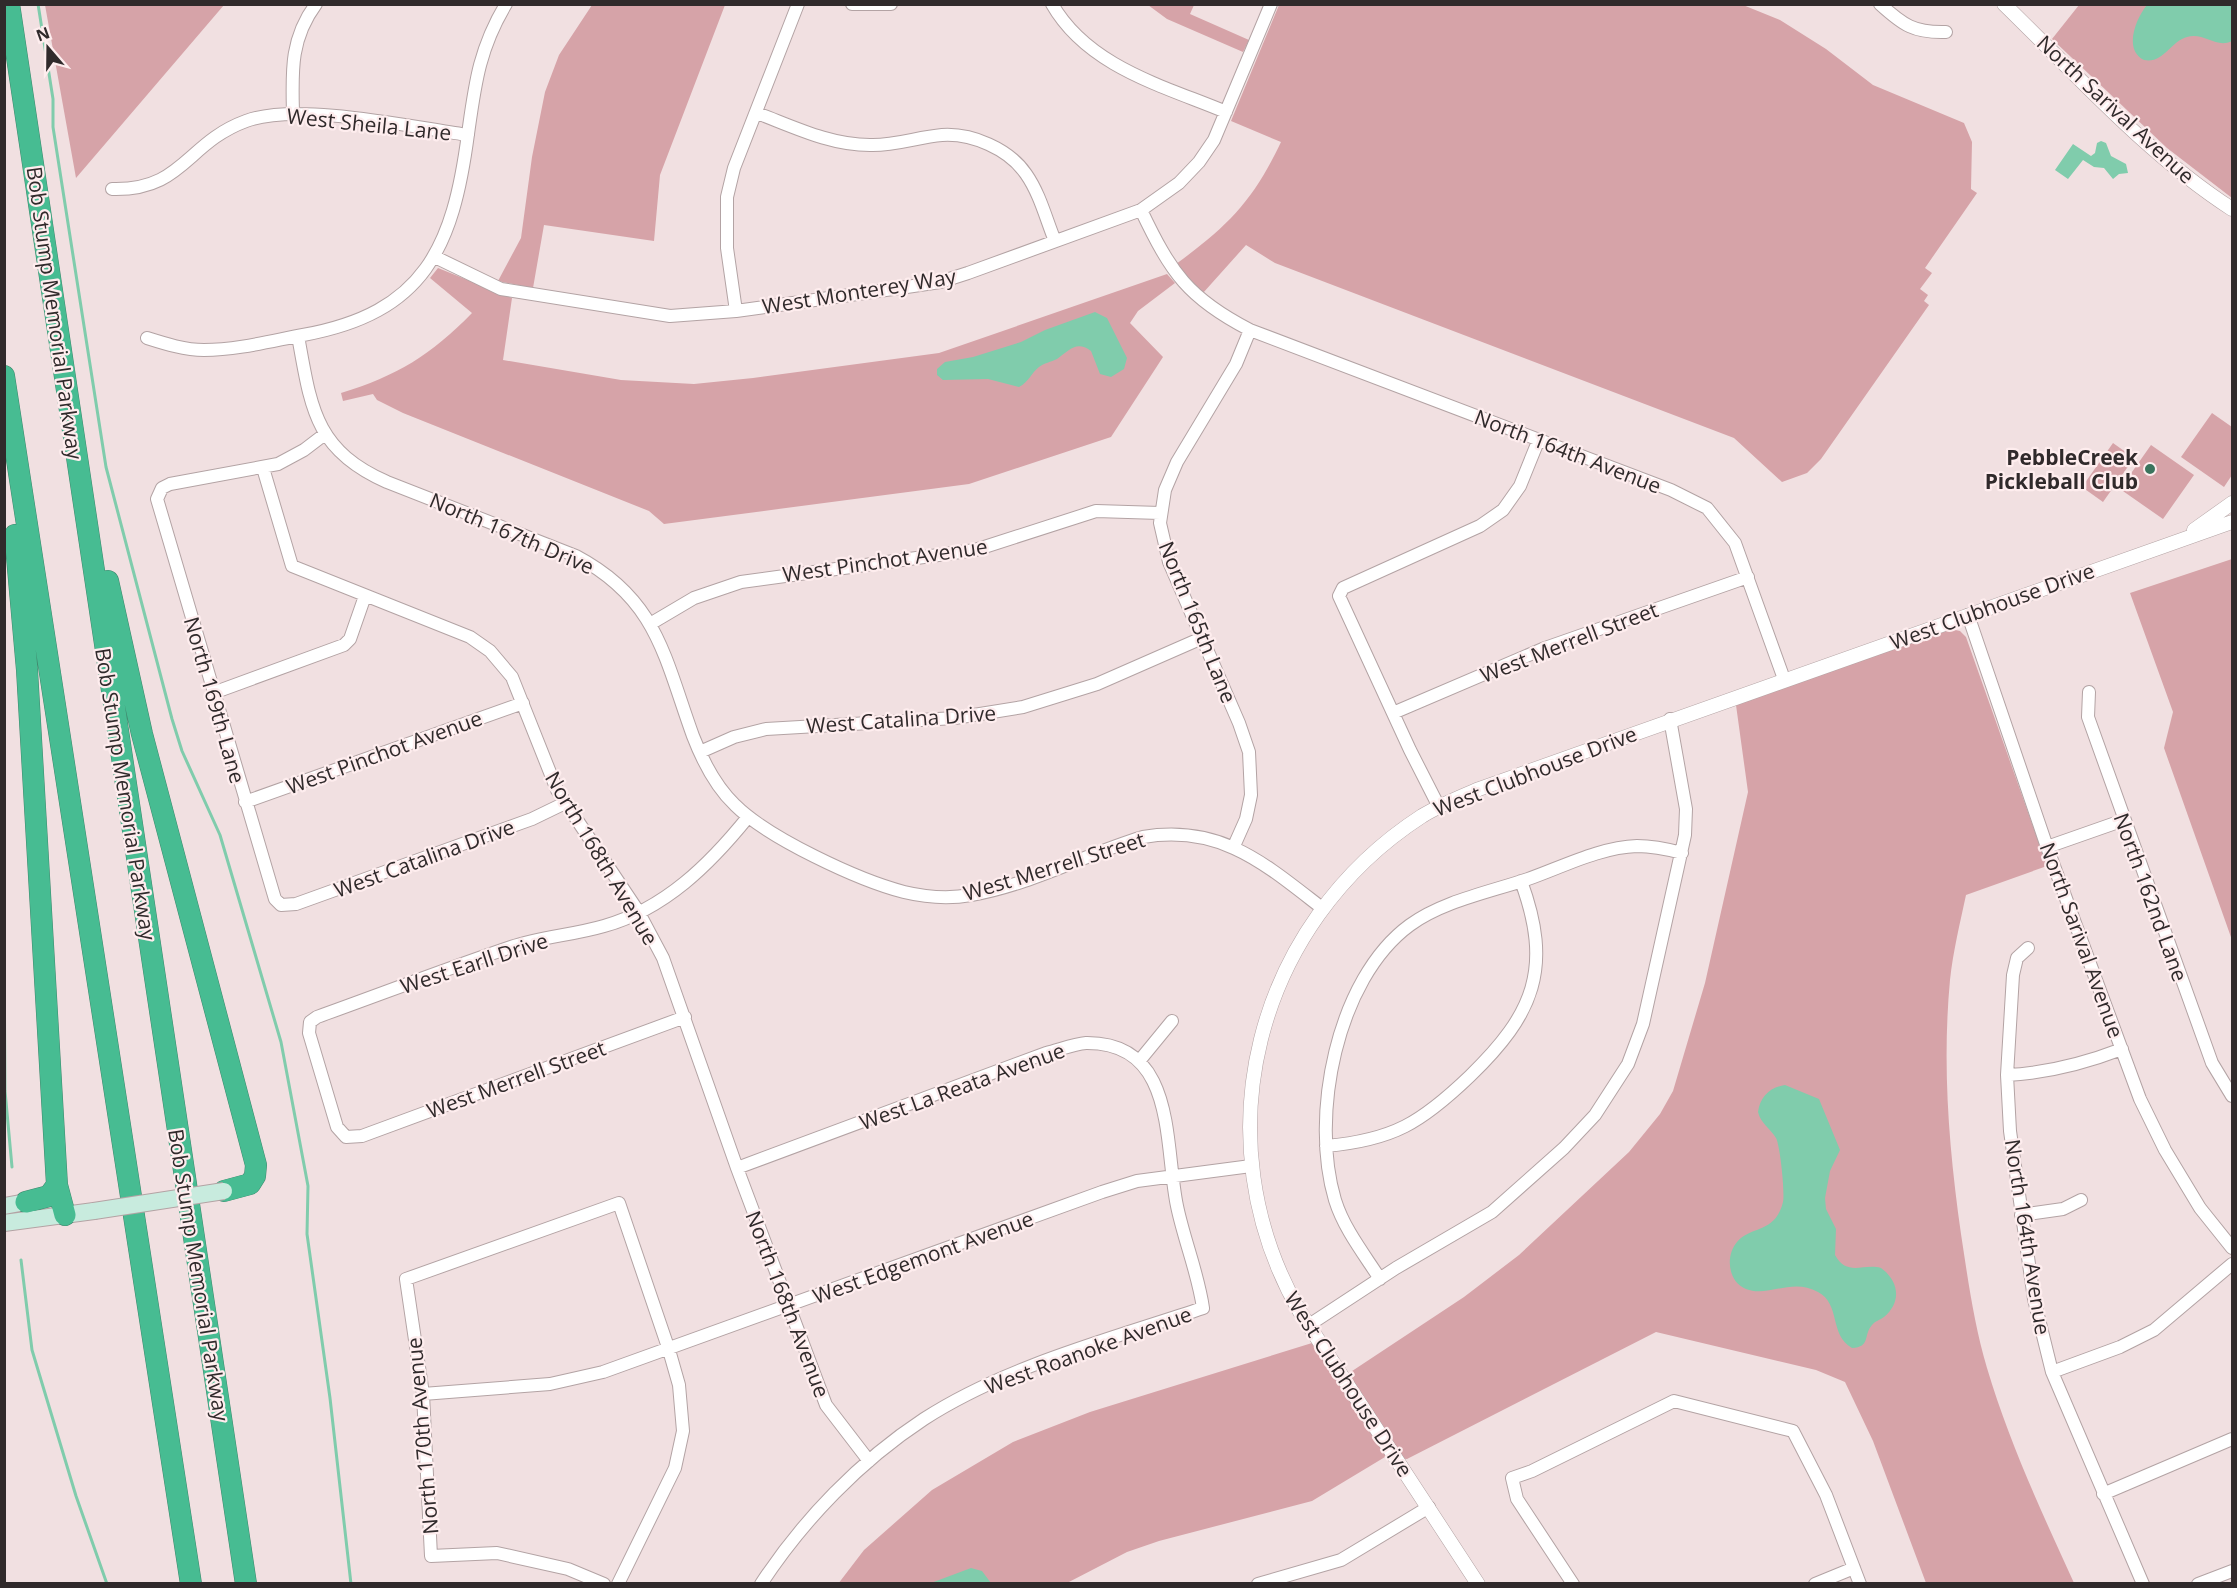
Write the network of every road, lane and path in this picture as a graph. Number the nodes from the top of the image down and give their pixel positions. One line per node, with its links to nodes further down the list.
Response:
1 (316, 4): 13 (street)
2 (506, 4): 15 (street)
3 (798, 4): 14 (street)
4 (852, 4): 5 (street)
5 (891, 4)
6 (1052, 4): 12 (street)
7 (1271, 4): 12 (street, West Monterey Way)
8 (1880, 4): 11 (street)
9 (2004, 4): 17 (street, North Sarival Avenue)
10 (11, 9): 26 (highway, Bob Stump Memorial Parkway)
11 (1946, 32)
12 (1226, 112): 18 (street, West Monterey Way)
13 (292, 113): 15 (street, West Sheila Lane); 16 (street, West Sheila Lane)
14 (757, 113): 19 (street); 21 (street)
15 (468, 135): 20 (street)
16 (112, 189)
17 (2232, 208)
18 (1141, 210): 19 (street, West Monterey Way); 22 (street)
19 (1055, 241): 21 (street, West Monterey Way)
20 (435, 257): 21 (street, West Monterey Way); 23 (street)
21 (735, 311)
22 (1250, 330): 28 (street, North 164th Avenue); 32 (street, North 165th Lane)
23 (298, 336): 24 (street); 27 (street, North 167th Drive)
24 (147, 339)
25 (4, 376): 93 (highway)
26 (71, 412): 72 (highway); 94 (highway, Bob Stump Memorial Parkway)
27 (325, 434): 30 (street); 38 (street, North 167th Drive)
28 (1539, 439): 35 (street, North 164th Avenue); 44 (street)
29 (4, 442): 71 (highway)
30 (263, 468): 36 (street, North 168th Avenue); 42 (street, North 169th Lane)
31 (2232, 503): 34 (street, West Clubhouse Drive)
32 (1160, 513): 38 (street, West Pinchot Avenue); 39 (street, North 165th Lane)
33 (2232, 522): 34 (street, West Clubhouse Drive)
34 (2182, 538): 37 (street, West Clubhouse Drive)
35 (1748, 577): 40 (street, North 164th Avenue); 44 (street, West Merrell Street)
36 (365, 596): 42 (street); 43 (street, North 168th Avenue)
37 (1968, 615): 40 (street, West Clubhouse Drive); 53 (street, North Sarival Avenue)
38 (650, 624): 46 (street, North 167th Drive)
39 (1202, 638): 46 (street, West Catalina Drive); 52 (street, North 165th Lane)
40 (1785, 679): 45 (street, West Clubhouse Drive)
41 (2089, 692): 51 (street, North 162nd Lane)
42 (213, 693): 47 (street, North 169th Lane)
43 (523, 703): 47 (street, West Pinchot Avenue); 48 (street, North 168th Avenue)
44 (1393, 713): 49 (street)
45 (1670, 719): 49 (street, West Clubhouse Drive); 54 (street)
46 (700, 752): 50 (street, North 167th Drive)
47 (245, 802): 56 (street, North 169th Lane)
48 (565, 803): 56 (street, West Catalina Drive); 58 (street, North 168th Avenue)
49 (1439, 807): 57 (street, West Clubhouse Drive)
50 (748, 817): 52 (street, West Merrell Street); 58 (street, West Earll Drive)
51 (2124, 820): 53 (street); 65 (street, North 162nd Lane)
52 (1234, 846): 57 (street, West Merrell Street)
53 (2048, 847): 62 (street, North Sarival Avenue)
54 (1682, 853): 55 (street); 81 (street)
55 (1521, 881): 67 (street); 67 (street)
56 (281, 905)
57 (1322, 908): 68 (street, West Clubhouse Drive)
58 (638, 911): 60 (street, North 168th Avenue); 66 (street, West Earll Drive)
59 (2028, 948): 64 (street, North 164th Avenue)
60 (685, 1017): 66 (street, West Merrell Street); 69 (street, North 168th Avenue)
61 (1172, 1021): 63 (street)
62 (2122, 1049): 64 (street); 79 (street, North Sarival Avenue)
63 (1140, 1060): 69 (street, West La Reata Avenue); 70 (street)
64 (2007, 1075): 77 (street, North 164th Avenue)
65 (2232, 1096)
66 (346, 1137)
67 (1326, 1146): 81 (street)
68 (1251, 1166): 70 (street, West Edgemont Avenue); 83 (street, West Clubhouse Drive)
69 (737, 1168): 82 (street, North 168th Avenue)
70 (1174, 1176): 82 (street, West Edgemont Avenue); 88 (street, West Roanoke Avenue)
71 (57, 1185): 74 (highway); 76 (highway)
72 (224, 1191): 76 (main road, bridge)
73 (2081, 1200): 77 (street)
74 (26, 1202): 75 (main road)
75 (4, 1206)
76 (65, 1215): 78 (main road)
77 (2021, 1215): 85 (street, North 164th Avenue)
78 (4, 1223)
79 (2232, 1248)
80 (2232, 1264): 85 (street)
81 (1380, 1279): 83 (street)
82 (788, 1306): 84 (street, West Edgemont Avenue); 88 (street, North 168th Avenue)
83 (1309, 1325): 90 (street, West Clubhouse Drive)
84 (669, 1350): 86 (street, West Edgemont Avenue); 86 (street, North 170th Avenue); 96 (street)
85 (2052, 1372): 89 (street, North 164th Avenue)
86 (423, 1394): 95 (street, North 170th Avenue)
87 (2232, 1439): 89 (street)
88 (869, 1461): 97 (street, West Roanoke Avenue)
89 (2103, 1494): 103 (street, North 164th Avenue)
90 (1429, 1507): 98 (street); 99 (street, West Clubhouse Drive)
91 (1854, 1568): 100 (street); 101 (street); 102 (street)
92 (2232, 1571): 104 (street)
93 (191, 1584)
94 (246, 1584)
95 (604, 1584)
96 (618, 1584)
97 (761, 1584)
98 (1258, 1584)
99 (1478, 1584)
100 (1573, 1584)
101 (1815, 1584)
102 (1860, 1584)
103 (2143, 1584)
104 (2198, 1584)

